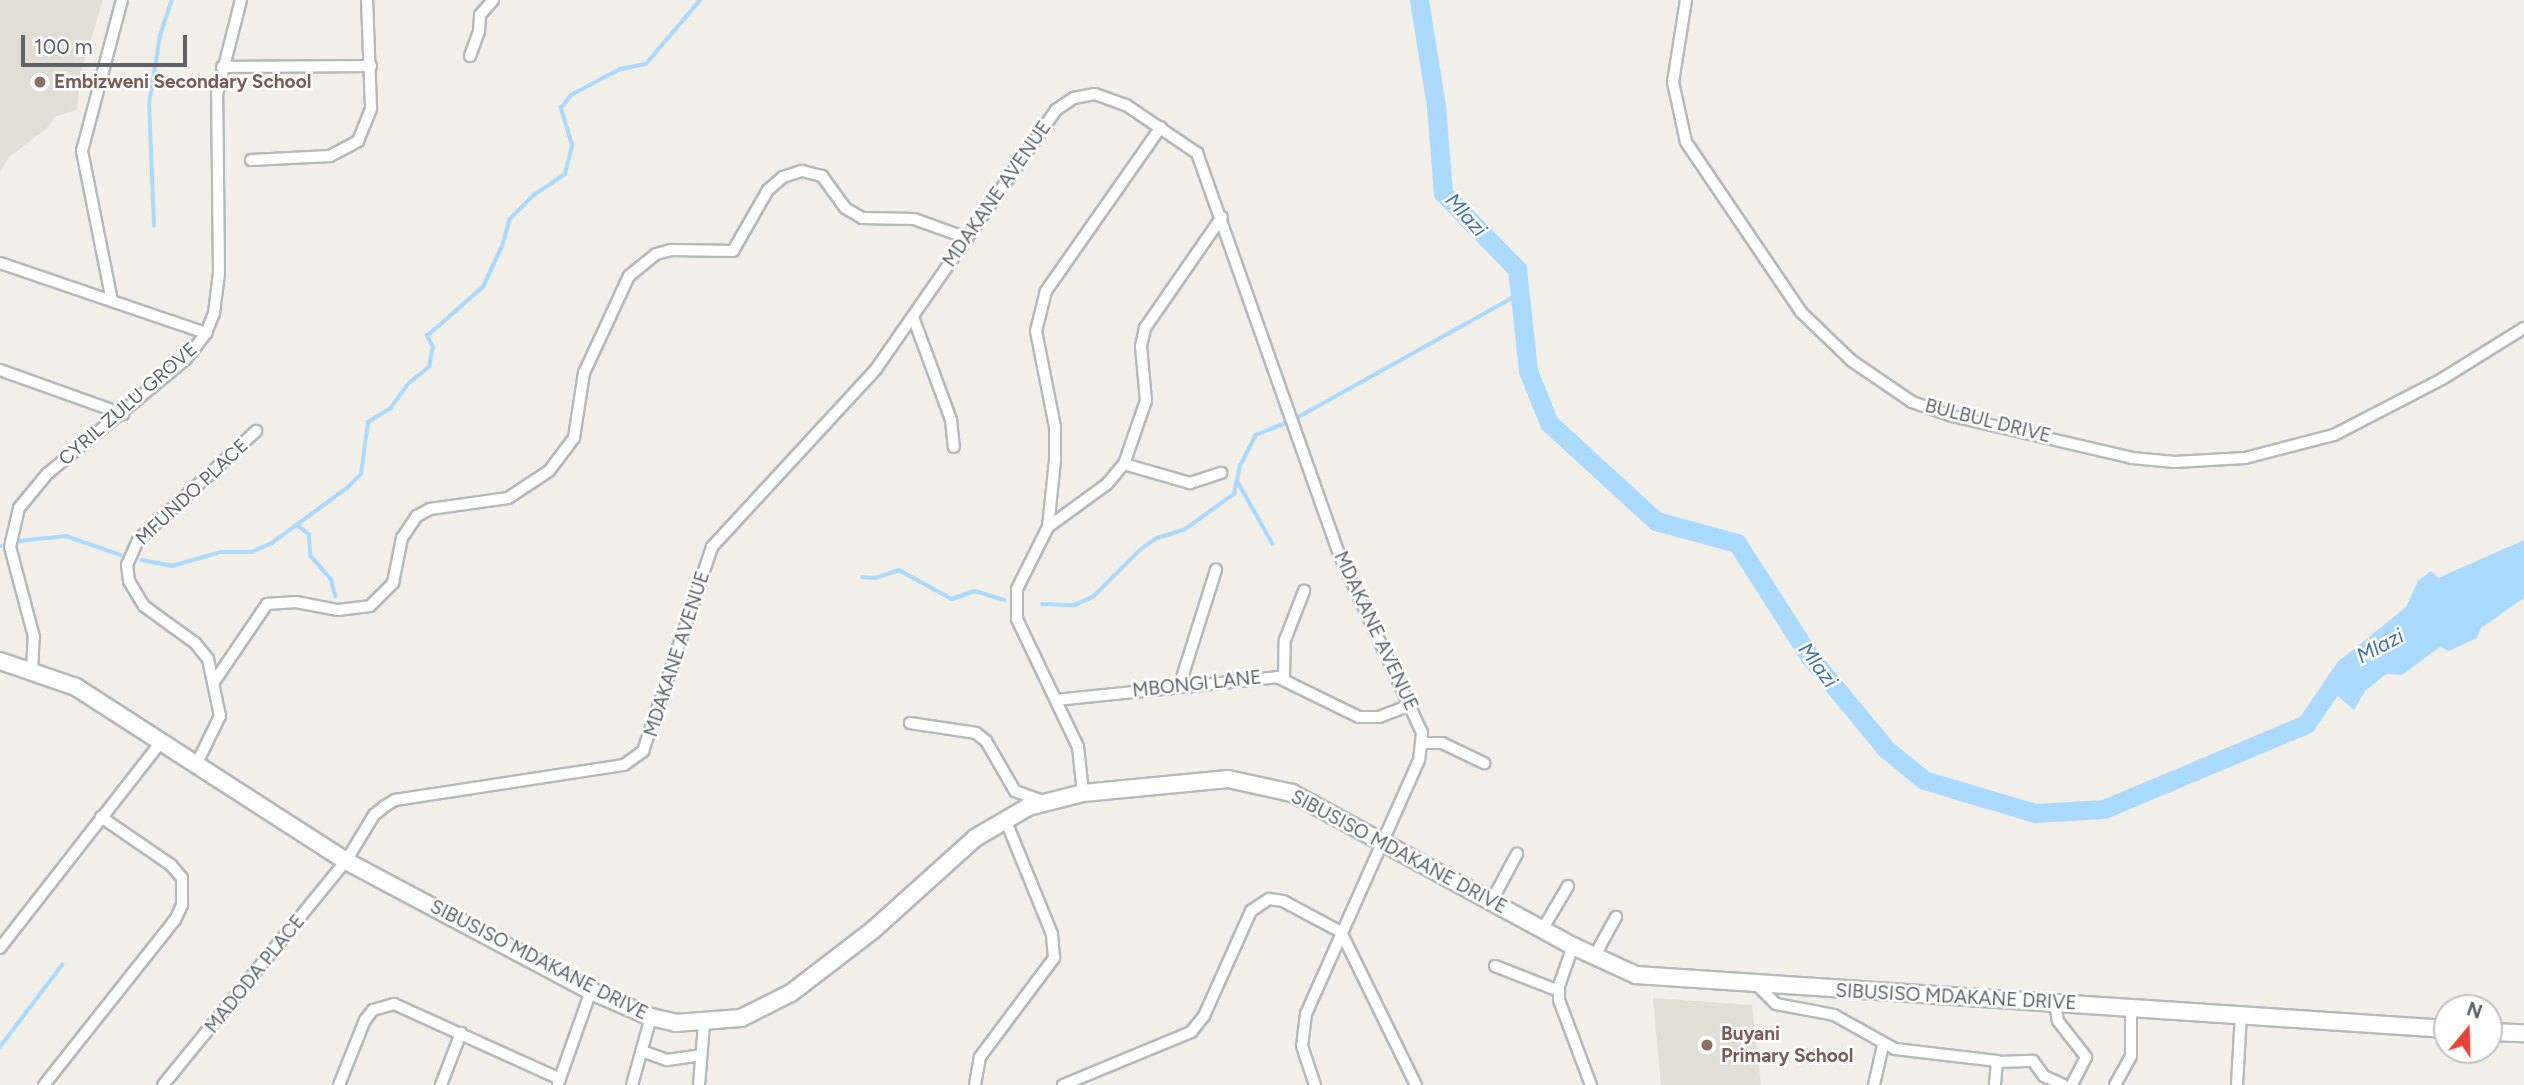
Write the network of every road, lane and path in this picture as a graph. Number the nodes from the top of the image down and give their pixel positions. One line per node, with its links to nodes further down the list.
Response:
1 (122, 0): 14 (street)
2 (241, 0): 8 (street, CYRIL ZULU GROVE)
3 (367, 0): 7 (street)
4 (493, 0): 6 (street)
5 (1686, 0): 16 (street, BULBUL DRIVE)
6 (470, 56)
7 (370, 66): 8 (street); 10 (street)
8 (222, 67): 17 (street, CYRIL ZULU GROVE)
9 (1161, 127): 11 (street, MDAKANE AVENUE); 12 (street, MDAKANE AVENUE); 24 (street)
10 (251, 160)
11 (1222, 216): 22 (street); 35 (street, MDAKANE AVENUE)
12 (967, 238): 15 (street, MDAKANE AVENUE); 32 (street)
13 (0, 263): 14 (street)
14 (112, 301): 17 (street)
15 (913, 317): 21 (street); 47 (street, MDAKANE AVENUE)
16 (2524, 328)
17 (206, 333): 19 (street, CYRIL ZULU GROVE)
18 (0, 370): 19 (street)
19 (123, 414): 25 (street, CYRIL ZULU GROVE)
20 (256, 430): 32 (street, MFUNDO PLACE)
21 (954, 447)
22 (1124, 464): 23 (street); 24 (street)
23 (1221, 473)
24 (1048, 527): 34 (street)
25 (12, 562): 26 (street); 30 (street, CYRIL ZULU GROVE)
26 (0, 563)
27 (1216, 569): 33 (street)
28 (1304, 591): 31 (street)
29 (0, 662): 30 (street, SIBUSISO MDAKANE DRIVE)
30 (32, 670): 37 (street, SIBUSISO MDAKANE DRIVE)
31 (1284, 679): 33 (street, MBONGI LANE); 35 (street, MBONGI LANE)
32 (214, 682): 40 (street, MFUNDO PLACE)
33 (1180, 684): 34 (street, MBONGI LANE)
34 (1056, 700): 41 (street)
35 (1411, 705): 38 (street, MDAKANE AVENUE)
36 (910, 723): 42 (street)
37 (161, 742): 40 (street, SIBUSISO MDAKANE DRIVE); 43 (street)
38 (1424, 743): 39 (street); 45 (street)
39 (1484, 763)
40 (196, 765): 47 (street, SIBUSISO MDAKANE DRIVE)
41 (1083, 793): 42 (street, SIBUSISO MDAKANE DRIVE); 45 (street, SIBUSISO MDAKANE DRIVE)
42 (1043, 801): 44 (street, SIBUSISO MDAKANE DRIVE)
43 (101, 817): 54 (street); 74 (street)
44 (1005, 819): 64 (street, SIBUSISO MDAKANE DRIVE); 80 (street)
45 (1382, 842): 49 (street, SIBUSISO MDAKANE DRIVE); 52 (street)
46 (1517, 854): 49 (street)
47 (346, 861): 58 (street, SIBUSISO MDAKANE DRIVE); 75 (street, MADODA PLACE)
48 (1568, 886): 51 (street)
49 (1491, 902): 51 (street, SIBUSISO MDAKANE DRIVE)
50 (1616, 916): 55 (street)
51 (1542, 930): 53 (street, SIBUSISO MDAKANE DRIVE)
52 (1341, 932): 81 (street); 82 (street); 83 (street)
53 (1573, 946): 55 (street, SIBUSISO MDAKANE DRIVE); 59 (street)
54 (0, 948)
55 (1594, 957): 57 (street, SIBUSISO MDAKANE DRIVE)
56 (1495, 966): 59 (street)
57 (1758, 986): 60 (street, SIBUSISO MDAKANE DRIVE); 69 (street)
58 (591, 991): 63 (street, SIBUSISO MDAKANE DRIVE); 73 (street)
59 (1559, 991): 84 (street)
60 (2055, 1003): 61 (street, SIBUSISO MDAKANE DRIVE); 88 (street)
61 (2131, 1007): 62 (street, SIBUSISO MDAKANE DRIVE); 89 (street)
62 (2241, 1014): 65 (street, SIBUSISO MDAKANE DRIVE); 90 (street)
63 (651, 1017): 64 (street, SIBUSISO MDAKANE DRIVE); 70 (street)
64 (704, 1024): 71 (street)
65 (2433, 1028)
66 (2503, 1032): 68 (street)
67 (461, 1033): 73 (street); 76 (street); 77 (street)
68 (2524, 1033)
69 (1882, 1045): 72 (street); 85 (street)
70 (642, 1051): 71 (street); 78 (street)
71 (701, 1055): 79 (street)
72 (2000, 1062): 86 (street); 87 (street)
73 (559, 1082)
74 (44, 1085)
75 (163, 1085)
76 (340, 1085)
77 (440, 1085)
78 (632, 1085)
79 (698, 1085)
80 (975, 1085)
81 (1063, 1085)
82 (1315, 1085)
83 (1416, 1085)
84 (1591, 1085)
85 (1874, 1085)
86 (1995, 1085)
87 (2063, 1085)
88 (2072, 1085)
89 (2115, 1085)
90 (2237, 1085)

